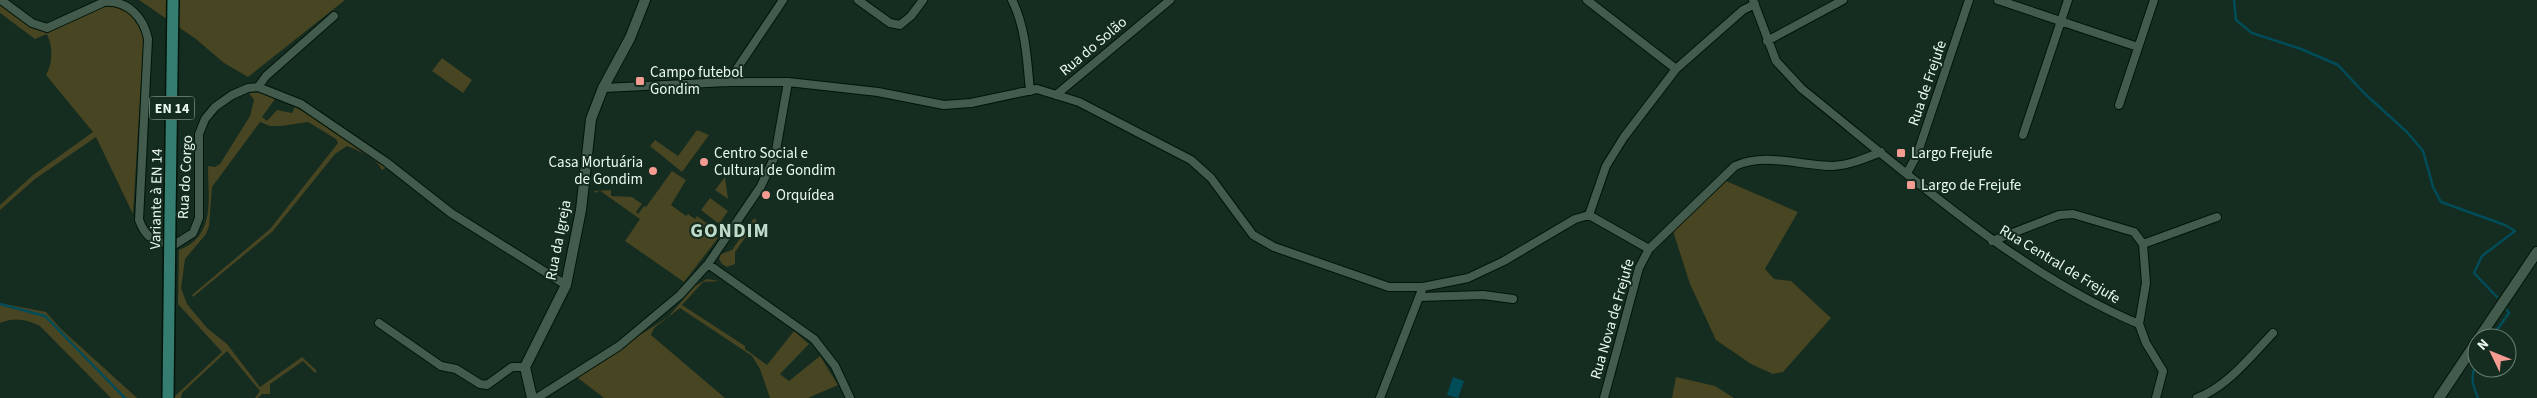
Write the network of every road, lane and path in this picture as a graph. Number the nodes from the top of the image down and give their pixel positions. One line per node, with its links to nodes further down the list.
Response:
1 (1, 0): 23 (street, Rua do Corgo)
2 (173, 0): 48 (main road, Variante à EN 14 / EN 14, bridge)
3 (645, 0): 24 (street, Rua da Igreja)
4 (782, 0): 21 (street)
5 (858, 0): 6 (street)
6 (923, 0)
7 (1012, 0): 25 (street)
8 (1170, 0): 26 (street, Rua do Solão)
9 (1587, 0): 20 (street)
10 (1844, 0): 18 (street)
11 (1969, 0): 30 (street, Rua de Frejufe)
12 (1998, 0): 17 (street)
13 (2068, 0): 17 (street)
14 (2154, 0): 19 (street)
15 (1754, 2): 18 (street); 20 (street)
16 (334, 16): 23 (street)
17 (2061, 22): 19 (street); 28 (street)
18 (1767, 41): 29 (street)
19 (2138, 47): 27 (street)
20 (1676, 69): 31 (street)
21 (728, 82): 22 (street); 24 (street)
22 (788, 82): 25 (street); 37 (street)
23 (258, 87): 38 (street)
24 (603, 88): 38 (street, Rua da Igreja)
25 (1030, 90): 26 (street)
26 (1056, 95): 39 (street)
27 (2119, 105)
28 (2023, 135)
29 (1881, 152): 30 (street); 35 (street, Rua Nova de Frejufe)
30 (1907, 173): 33 (street, Rua Central de Frejufe)
31 (1588, 215): 35 (street); 39 (street)
32 (2217, 217): 34 (street)
33 (1992, 241): 34 (street); 43 (street, Rua Central de Frejufe)
34 (2143, 244): 43 (street)
35 (1649, 249): 53 (street, Rua Nova de Frejufe)
36 (2537, 252): 44 (street)
37 (708, 264): 50 (street); 51 (street)
38 (566, 285): 47 (street, Rua da Igreja)
39 (1423, 287): 40 (street)
40 (1420, 296): 41 (street); 52 (street)
41 (1513, 299)
42 (379, 323): 47 (street)
43 (2139, 324): 54 (street)
44 (2486, 328)
45 (2273, 333): 55 (street)
46 (2467, 357): 56 (street)
47 (525, 367): 49 (street)
48 (168, 398)
49 (532, 398)
50 (537, 398)
51 (850, 398)
52 (1380, 398)
53 (1604, 398)
54 (2156, 398)
55 (2197, 398)
56 (2439, 398)

